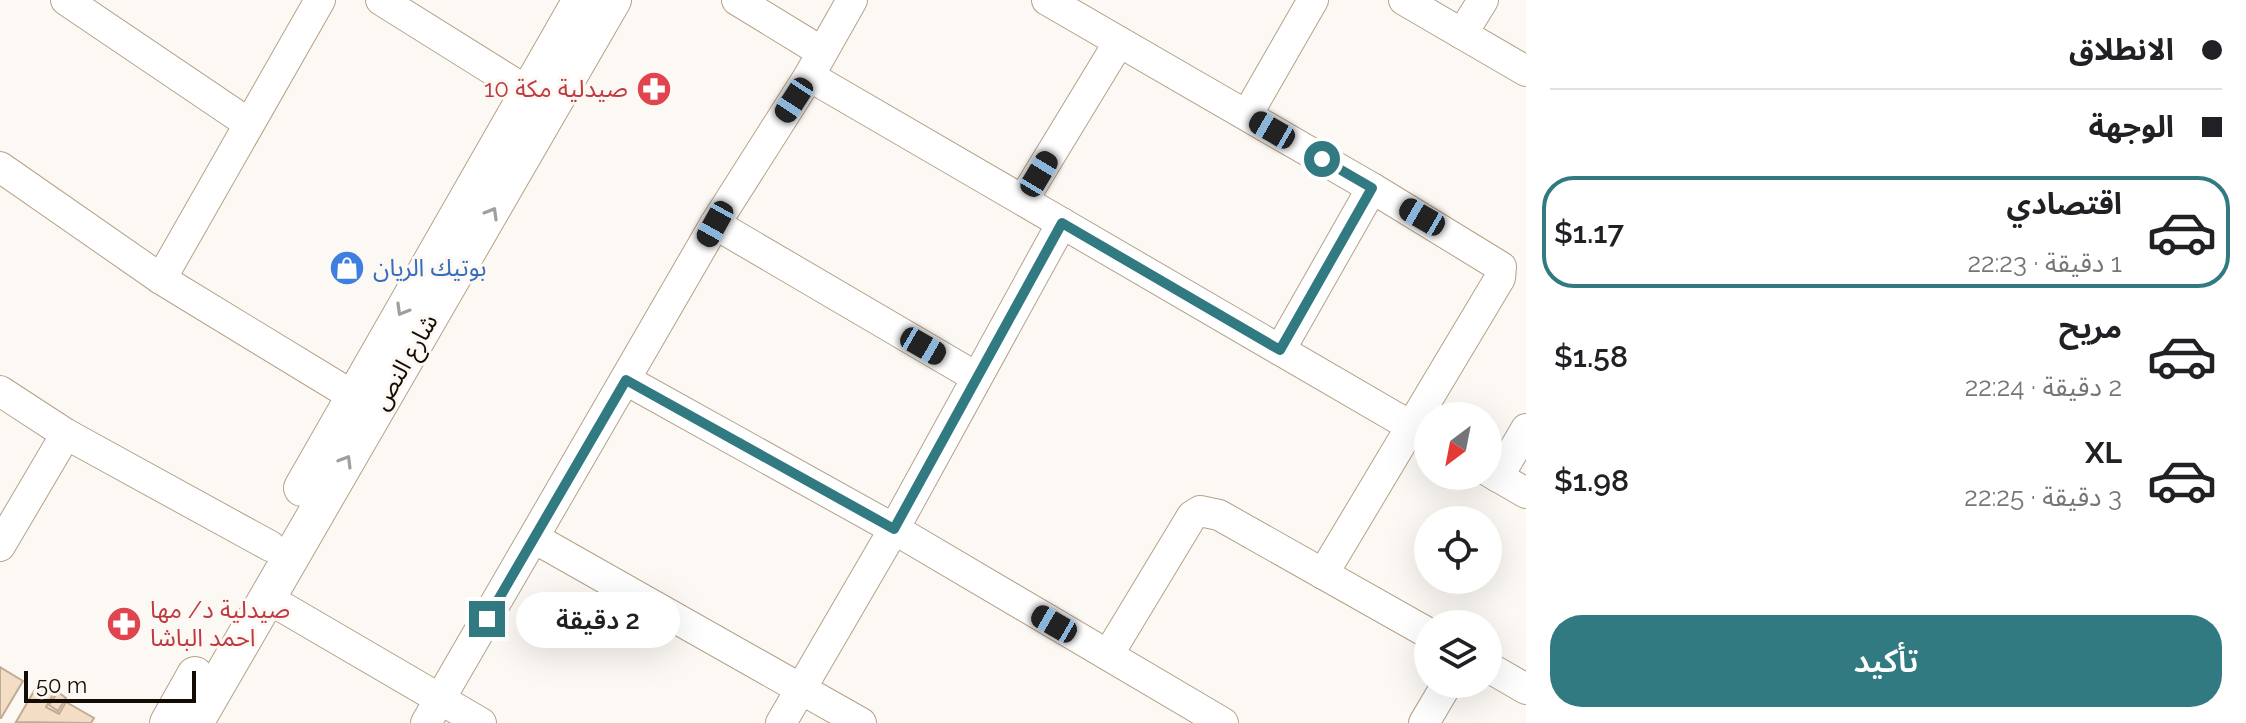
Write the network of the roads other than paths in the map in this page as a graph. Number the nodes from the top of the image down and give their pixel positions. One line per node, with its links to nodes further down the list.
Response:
1 (66, 0): 18 (street)
2 (320, 0): 18 (street)
3 (381, 0): 16 (street)
4 (581, 0): 16 (main road, شارع النص)
5 (613, 0): 43 (main road, شارع النص, one-way to 5)
6 (737, 0): 14 (street)
7 (852, 0): 14 (street)
8 (1047, 0): 13 (street)
9 (1313, 0): 17 (street)
10 (1404, 0): 12 (street)
11 (1483, 0): 12 (street)
12 (1462, 34): 15 (street)
13 (1119, 42): 17 (street); 21 (street)
14 (816, 64): 21 (street); 23 (street)
15 (1526, 71)
16 (528, 92): 29 (main road, شارع النص, one-way to 29)
17 (1247, 115): 20 (street)
18 (248, 123): 24 (street)
19 (0, 167): 24 (street)
20 (1372, 188): 25 (street); 30 (street)
21 (1023, 200): 22 (street)
22 (1062, 223): 25 (street); 26 (street)
23 (715, 224): 26 (street); 27 (street)
24 (161, 279): 29 (street)
25 (1280, 350): 31 (street)
26 (976, 377): 38 (street)
27 (626, 380): 38 (street); 39 (street)
28 (0, 391): 33 (street)
29 (353, 396): 41 (main road, شارع النص)
30 (1435, 402)
31 (1414, 428)
32 (1526, 429): 35 (street)
33 (66, 434): 40 (street); 41 (street)
34 (1414, 440): 42 (street)
35 (1502, 462)
36 (1502, 479): 37 (street)
37 (1526, 493)
38 (894, 529): 45 (street); 47 (street)
39 (534, 538): 47 (street); 50 (street)
40 (0, 546)
41 (270, 546): 51 (main road, شارع النص)
42 (1323, 574): 44 (street); 45 (street)
43 (267, 598): 50 (street); 52 (main road, شارع النص)
44 (1414, 625)
45 (1108, 655): 56 (street)
46 (1502, 675): 48 (street)
47 (801, 688): 54 (street); 55 (street)
48 (1526, 689)
49 (1439, 698): 57 (street)
50 (433, 711): 53 (street)
51 (168, 723)
52 (195, 723)
53 (481, 723)
54 (781, 723)
55 (861, 723)
56 (1223, 723)
57 (1424, 723)

